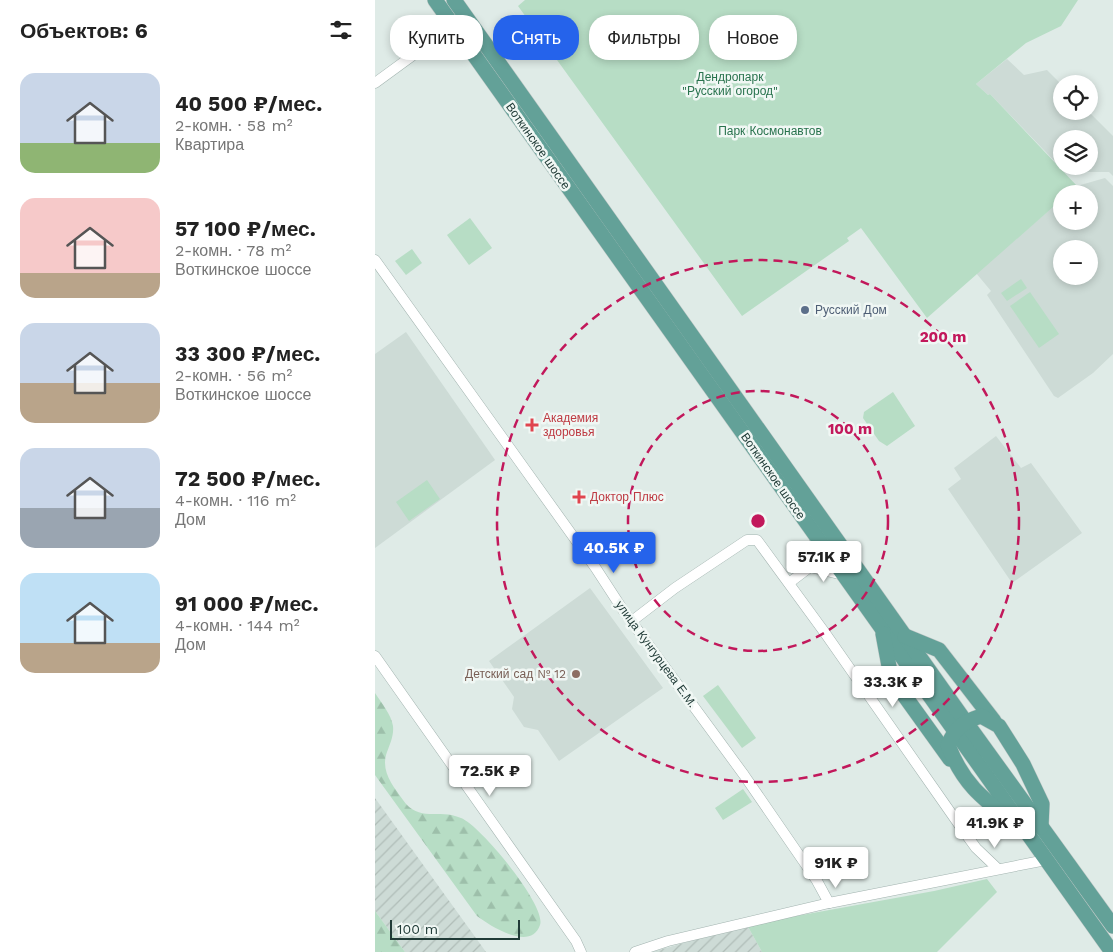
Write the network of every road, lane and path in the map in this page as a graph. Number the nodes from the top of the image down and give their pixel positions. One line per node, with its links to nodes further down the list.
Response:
1 (435, 0): 3 (main road, Воткинское шоссе)
2 (454, 0): 14 (main road, Воткинское шоссе)
3 (445, 15)
4 (406, 60): 6 (street)
5 (477, 60): 8 (main road, Воткинское шоссе)
6 (375, 83)
7 (375, 260): 12 (street, улица Кунгурцева Е.М.)
8 (815, 536): 9 (street); 10 (main road, Воткинское шоссе)
9 (811, 567): 10 (street); 11 (street)
10 (843, 575): 13 (main road, Воткинское шоссе)
11 (789, 583): 12 (street); 22 (street)
12 (632, 621): 23 (street, улица Кунгурцева Е.М.)
13 (883, 630): 16 (main road, Воткинское шоссе); 18 (main road)
14 (904, 636): 16 (main road, Воткинское шоссе); 17 (main road)
15 (375, 656): 25 (street)
16 (959, 726): 17 (main road); 18 (main road); 19 (main road, Воткинское шоссе); 20 (main road, Воткинское шоссе)
17 (999, 726): 19 (main road)
18 (958, 770): 20 (main road)
19 (1041, 827): 24 (main road, Воткинское шоссе)
20 (1025, 831): 21 (main road, Воткинское шоссе)
21 (1046, 860): 22 (street); 27 (main road, Воткинское шоссе)
22 (997, 868): 23 (street)
23 (829, 903): 26 (street)
24 (1113, 926)
25 (581, 952)
26 (635, 952)
27 (1111, 952)

